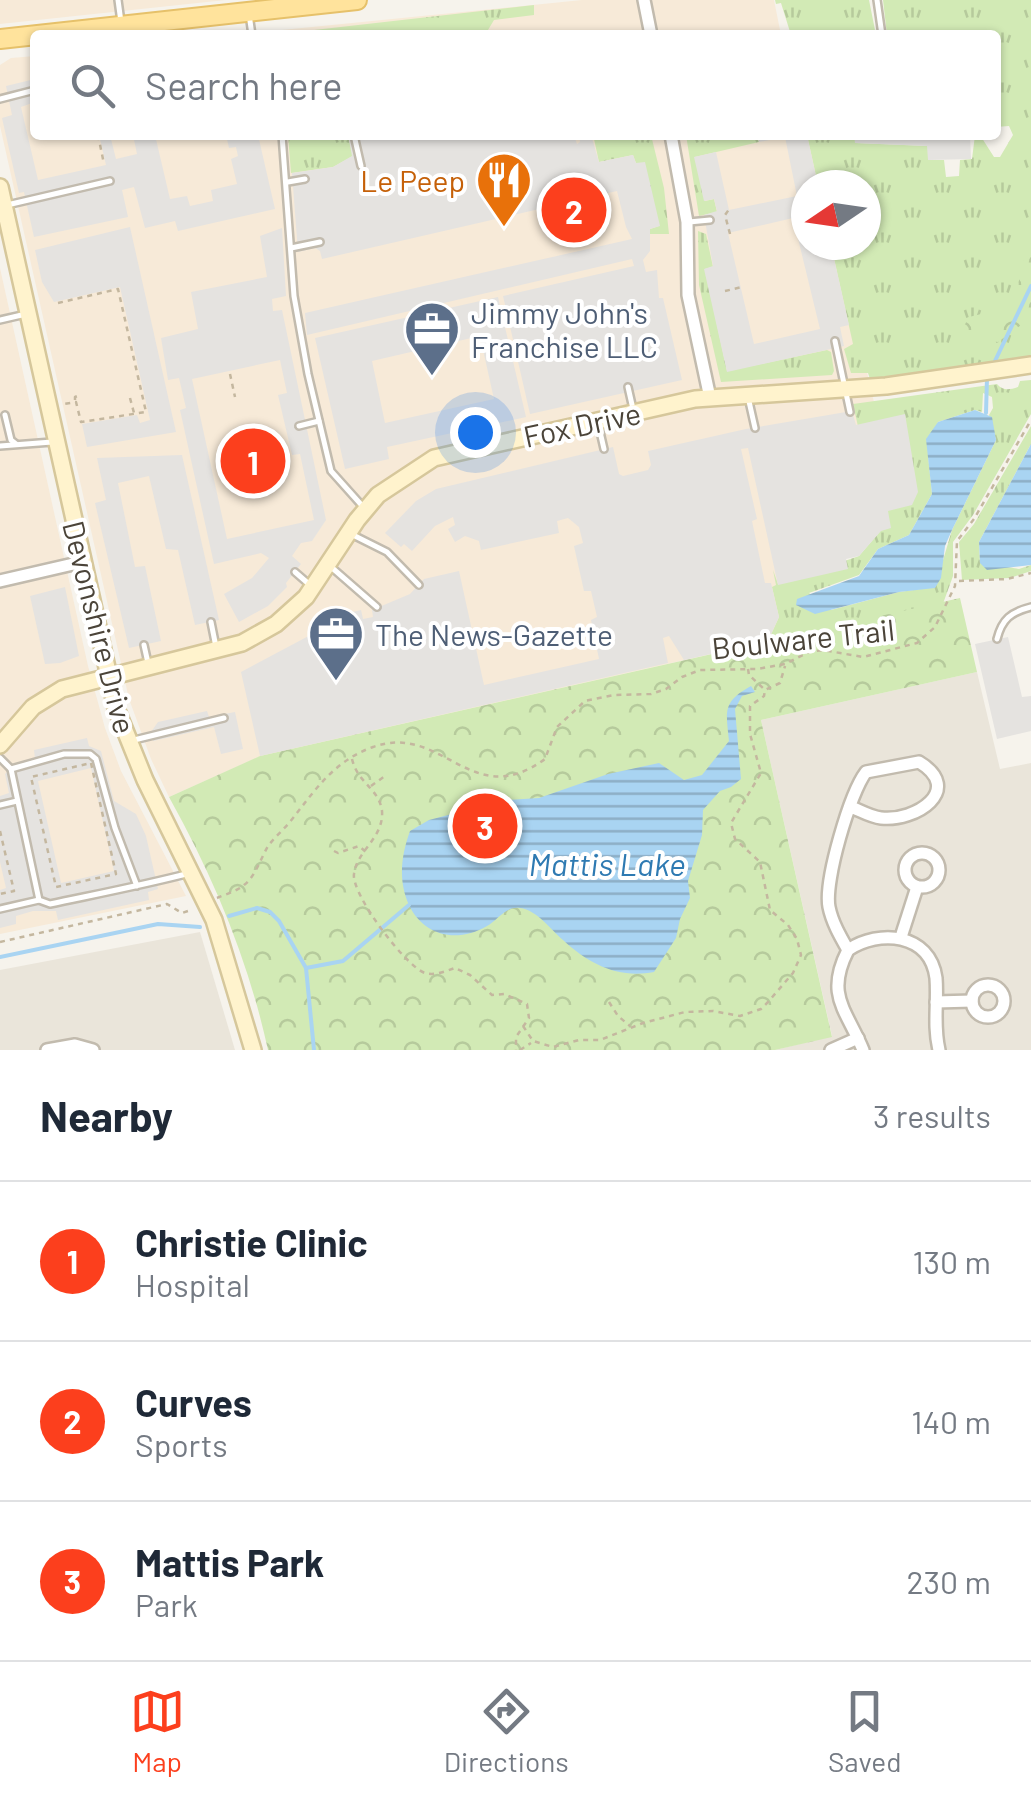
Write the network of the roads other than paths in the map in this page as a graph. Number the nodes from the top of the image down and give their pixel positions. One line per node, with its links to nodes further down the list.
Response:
1 (118, 0): 7 (lane)
2 (357, 0): 6 (main road)
3 (644, 0): 10 (street)
4 (876, 0): 11 (lane)
5 (202, 8): 6 (main road); 7 (main road)
6 (249, 11): 9 (lane)
7 (121, 25): 8 (main road)
8 (93, 30)
9 (251, 30)
10 (650, 30)
11 (881, 30)
12 (30, 37): 13 (main road)
13 (0, 39)
14 (30, 91): 15 (lane)
15 (0, 99)
16 (283, 140): 22 (lane)
17 (355, 140): 19 (lane)
18 (673, 140): 25 (street)
19 (362, 166)
20 (305, 179): 22 (lane)
21 (110, 182): 23 (lane)
22 (287, 183): 27 (lane)
23 (2, 197): 28 (street, Devonshire Drive)
24 (710, 220): 25 (lane)
25 (686, 222): 35 (street)
26 (320, 242): 27 (lane)
27 (291, 248): 40 (lane)
28 (28, 313): 29 (lane); 44 (street, Devonshire Drive)
29 (0, 320)
30 (835, 341): 33 (lane)
31 (1031, 365): 33 (street, Fox Drive)
32 (628, 387): 36 (lane)
33 (846, 390): 34 (street, Fox Drive); 37 (lane)
34 (748, 396): 35 (street, Fox Drive); 43 (lane)
35 (710, 398): 36 (street, Fox Drive)
36 (634, 412): 39 (street, Fox Drive)
37 (850, 412)
38 (5, 415): 42 (lane)
39 (598, 420): 47 (lane); 48 (street, Fox Drive)
40 (319, 421): 41 (lane); 48 (lane)
41 (298, 426)
42 (4, 428): 46 (lane)
43 (755, 428)
44 (54, 442): 46 (lane); 52 (street, Devonshire Drive)
45 (0, 446): 46 (lane)
46 (17, 446)
47 (604, 449)
48 (365, 509): 49 (street, Fox Drive)
49 (348, 533): 51 (lane); 53 (street, Fox Drive)
50 (396, 542): 51 (lane)
51 (387, 552): 56 (lane)
52 (82, 562): 55 (street); 65 (street, Devonshire Drive)
53 (327, 564): 57 (street, Fox Drive); 58 (lane)
54 (295, 572): 57 (lane)
55 (0, 581)
56 (419, 585)
57 (312, 587): 63 (street, Fox Drive)
58 (377, 607)
59 (1031, 607): 61 (lane)
60 (210, 622): 63 (lane)
61 (997, 639)
62 (144, 645): 64 (lane)
63 (216, 650): 64 (street, Fox Drive)
64 (149, 666): 65 (street, Fox Drive)
65 (108, 675): 67 (street, Devonshire Drive); 68 (street, Fox Drive)
66 (224, 718): 67 (lane)
67 (128, 742): 74 (street, Devonshire Drive)
68 (0, 745)
69 (0, 758): 70 (lane)
70 (11, 769): 71 (lane); 75 (lane)
71 (18, 800): 72 (lane); 77 (lane)
72 (0, 804)
73 (851, 807): 73 (street); 80 (street)
74 (193, 873): 75 (lane); 86 (street, Devonshire Drive)
75 (138, 886): 77 (lane)
76 (918, 887): 79 (street)
77 (38, 900): 78 (lane)
78 (0, 908)
79 (901, 937): 80 (street); 82 (street)
80 (848, 950): 83 (street)
81 (972, 1001): 82 (street)
82 (936, 1002): 88 (street)
83 (861, 1044): 87 (street)
84 (46, 1050): 85 (street)
85 (93, 1050)
86 (253, 1050)
87 (831, 1050)
88 (939, 1050)

